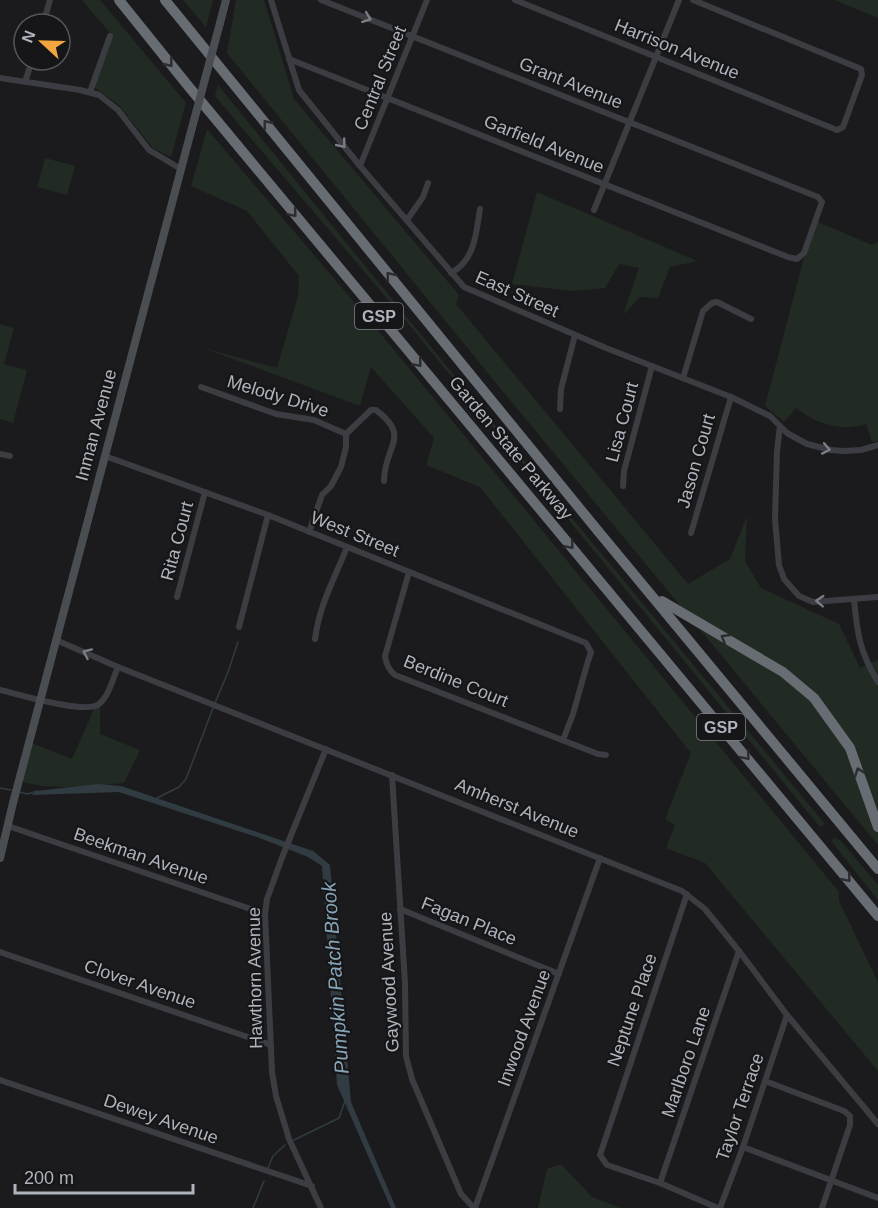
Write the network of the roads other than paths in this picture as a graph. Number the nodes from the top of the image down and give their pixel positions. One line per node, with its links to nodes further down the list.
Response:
1 (120, 0): 73 (highway, Garden State Parkway / GSP, one-way to 73)
2 (165, 0): 51 (highway, Garden State Parkway / GSP, one-way to 2)
3 (226, 0): 21 (main road, Inman Avenue, bridge)
4 (272, 0): 13 (street, East Street)
5 (321, 0): 11 (street, Grant Avenue, one-way to 11)
6 (427, 0): 11 (street, Central Street)
7 (515, 0): 12 (street, Harrison Avenue)
8 (679, 0): 12 (street)
9 (693, 0): 12 (street, Harrison Avenue)
10 (110, 36): 17 (street)
11 (413, 36): 18 (street, Central Street); 19 (street, Grant Avenue)
12 (656, 57): 19 (street)
13 (289, 59): 18 (street, Garfield Avenue); 20 (street, East Street, one-way to 20)
14 (29, 72): 16 (street)
15 (0, 78): 16 (street)
16 (26, 82): 17 (street)
17 (90, 92): 21 (street)
18 (388, 98): 20 (street, Central Street); 23 (street, Garfield Avenue)
19 (630, 122): 23 (street); 27 (street, Grant Avenue)
20 (360, 166): 26 (street, East Street)
21 (181, 170): 41 (main road, Inman Avenue)
22 (428, 183): 26 (street)
23 (605, 184): 25 (street); 27 (street, Garfield Avenue)
24 (480, 209): 28 (street)
25 (594, 210)
26 (407, 220): 28 (street, East Street)
27 (788, 257)
28 (451, 273): 30 (street, East Street)
29 (752, 319): 32 (street)
30 (575, 335): 31 (street, East Street); 35 (street)
31 (652, 366): 32 (street, East Street); 43 (street, Lisa Court)
32 (683, 378): 34 (street, East Street)
33 (201, 387): 37 (street, Melody Drive)
34 (731, 397): 36 (street, East Street); 47 (street, Jason Court)
35 (560, 409)
36 (780, 426): 38 (street, East Street, one-way to 38); 53 (street, one-way to 36)
37 (346, 434): 42 (street); 46 (street)
38 (878, 446)
39 (0, 454): 40 (street)
40 (10, 456)
41 (105, 456): 44 (street, West Street); 56 (main road, Inman Avenue)
42 (384, 481)
43 (623, 486)
44 (205, 492): 45 (street, West Street); 50 (street, Rita Court)
45 (268, 516): 46 (street, West Street); 54 (street)
46 (309, 532): 48 (street, West Street)
47 (690, 533)
48 (347, 547): 49 (street, West Street); 55 (street)
49 (409, 572): 61 (street, Berdine Court); 61 (street, West Street)
50 (177, 597)
51 (654, 597): 66 (highway, one-way to 51); 69 (highway, Garden State Parkway / GSP)
52 (878, 597): 53 (street)
53 (854, 599): 58 (street)
54 (239, 627)
55 (315, 639)
56 (56, 640): 57 (street, Amherst Avenue, one-way to 56); 60 (main road, Inman Avenue)
57 (118, 667): 60 (street); 62 (street, Amherst Avenue)
58 (878, 682)
59 (0, 690): 60 (street)
60 (40, 700): 65 (main road, Inman Avenue)
61 (563, 740): 63 (street, Berdine Court)
62 (326, 748): 64 (street, Amherst Avenue); 72 (street, Hawthorn Avenue)
63 (606, 754)
64 (392, 775): 68 (street, Amherst Avenue); 71 (street, Gaywood Avenue)
65 (8, 826): 67 (main road, Inman Avenue); 72 (street, Beekman Avenue)
66 (878, 827)
67 (0, 858)
68 (600, 858): 70 (street, Amherst Avenue); 76 (street, Inwood Avenue)
69 (878, 868)
70 (687, 894): 74 (street, Amherst Avenue); 84 (street, Neptune Place)
71 (400, 909): 76 (street, Fagan Place); 88 (street, Gaywood Avenue)
72 (265, 914): 78 (street, Hawthorn Avenue)
73 (878, 916)
74 (739, 951): 77 (street, Amherst Avenue); 84 (street, Marlboro Lane)
75 (0, 952): 78 (street, Clover Avenue)
76 (560, 974): 88 (street, Inwood Avenue)
77 (787, 1015): 80 (street, Taylor Terrace); 81 (street, Amherst Avenue)
78 (271, 1045): 85 (street, Hawthorn Avenue)
79 (0, 1080): 85 (street, Dewey Avenue)
80 (765, 1081): 82 (street, Taylor Terrace); 83 (street)
81 (878, 1124)
82 (743, 1147): 83 (street); 89 (street, Taylor Terrace)
83 (831, 1181): 86 (street); 90 (street)
84 (660, 1183): 89 (street, Neptune Place)
85 (312, 1186): 87 (street, Hawthorn Avenue)
86 (878, 1197)
87 (321, 1208)
88 (474, 1208)
89 (719, 1208)
90 (822, 1208)

